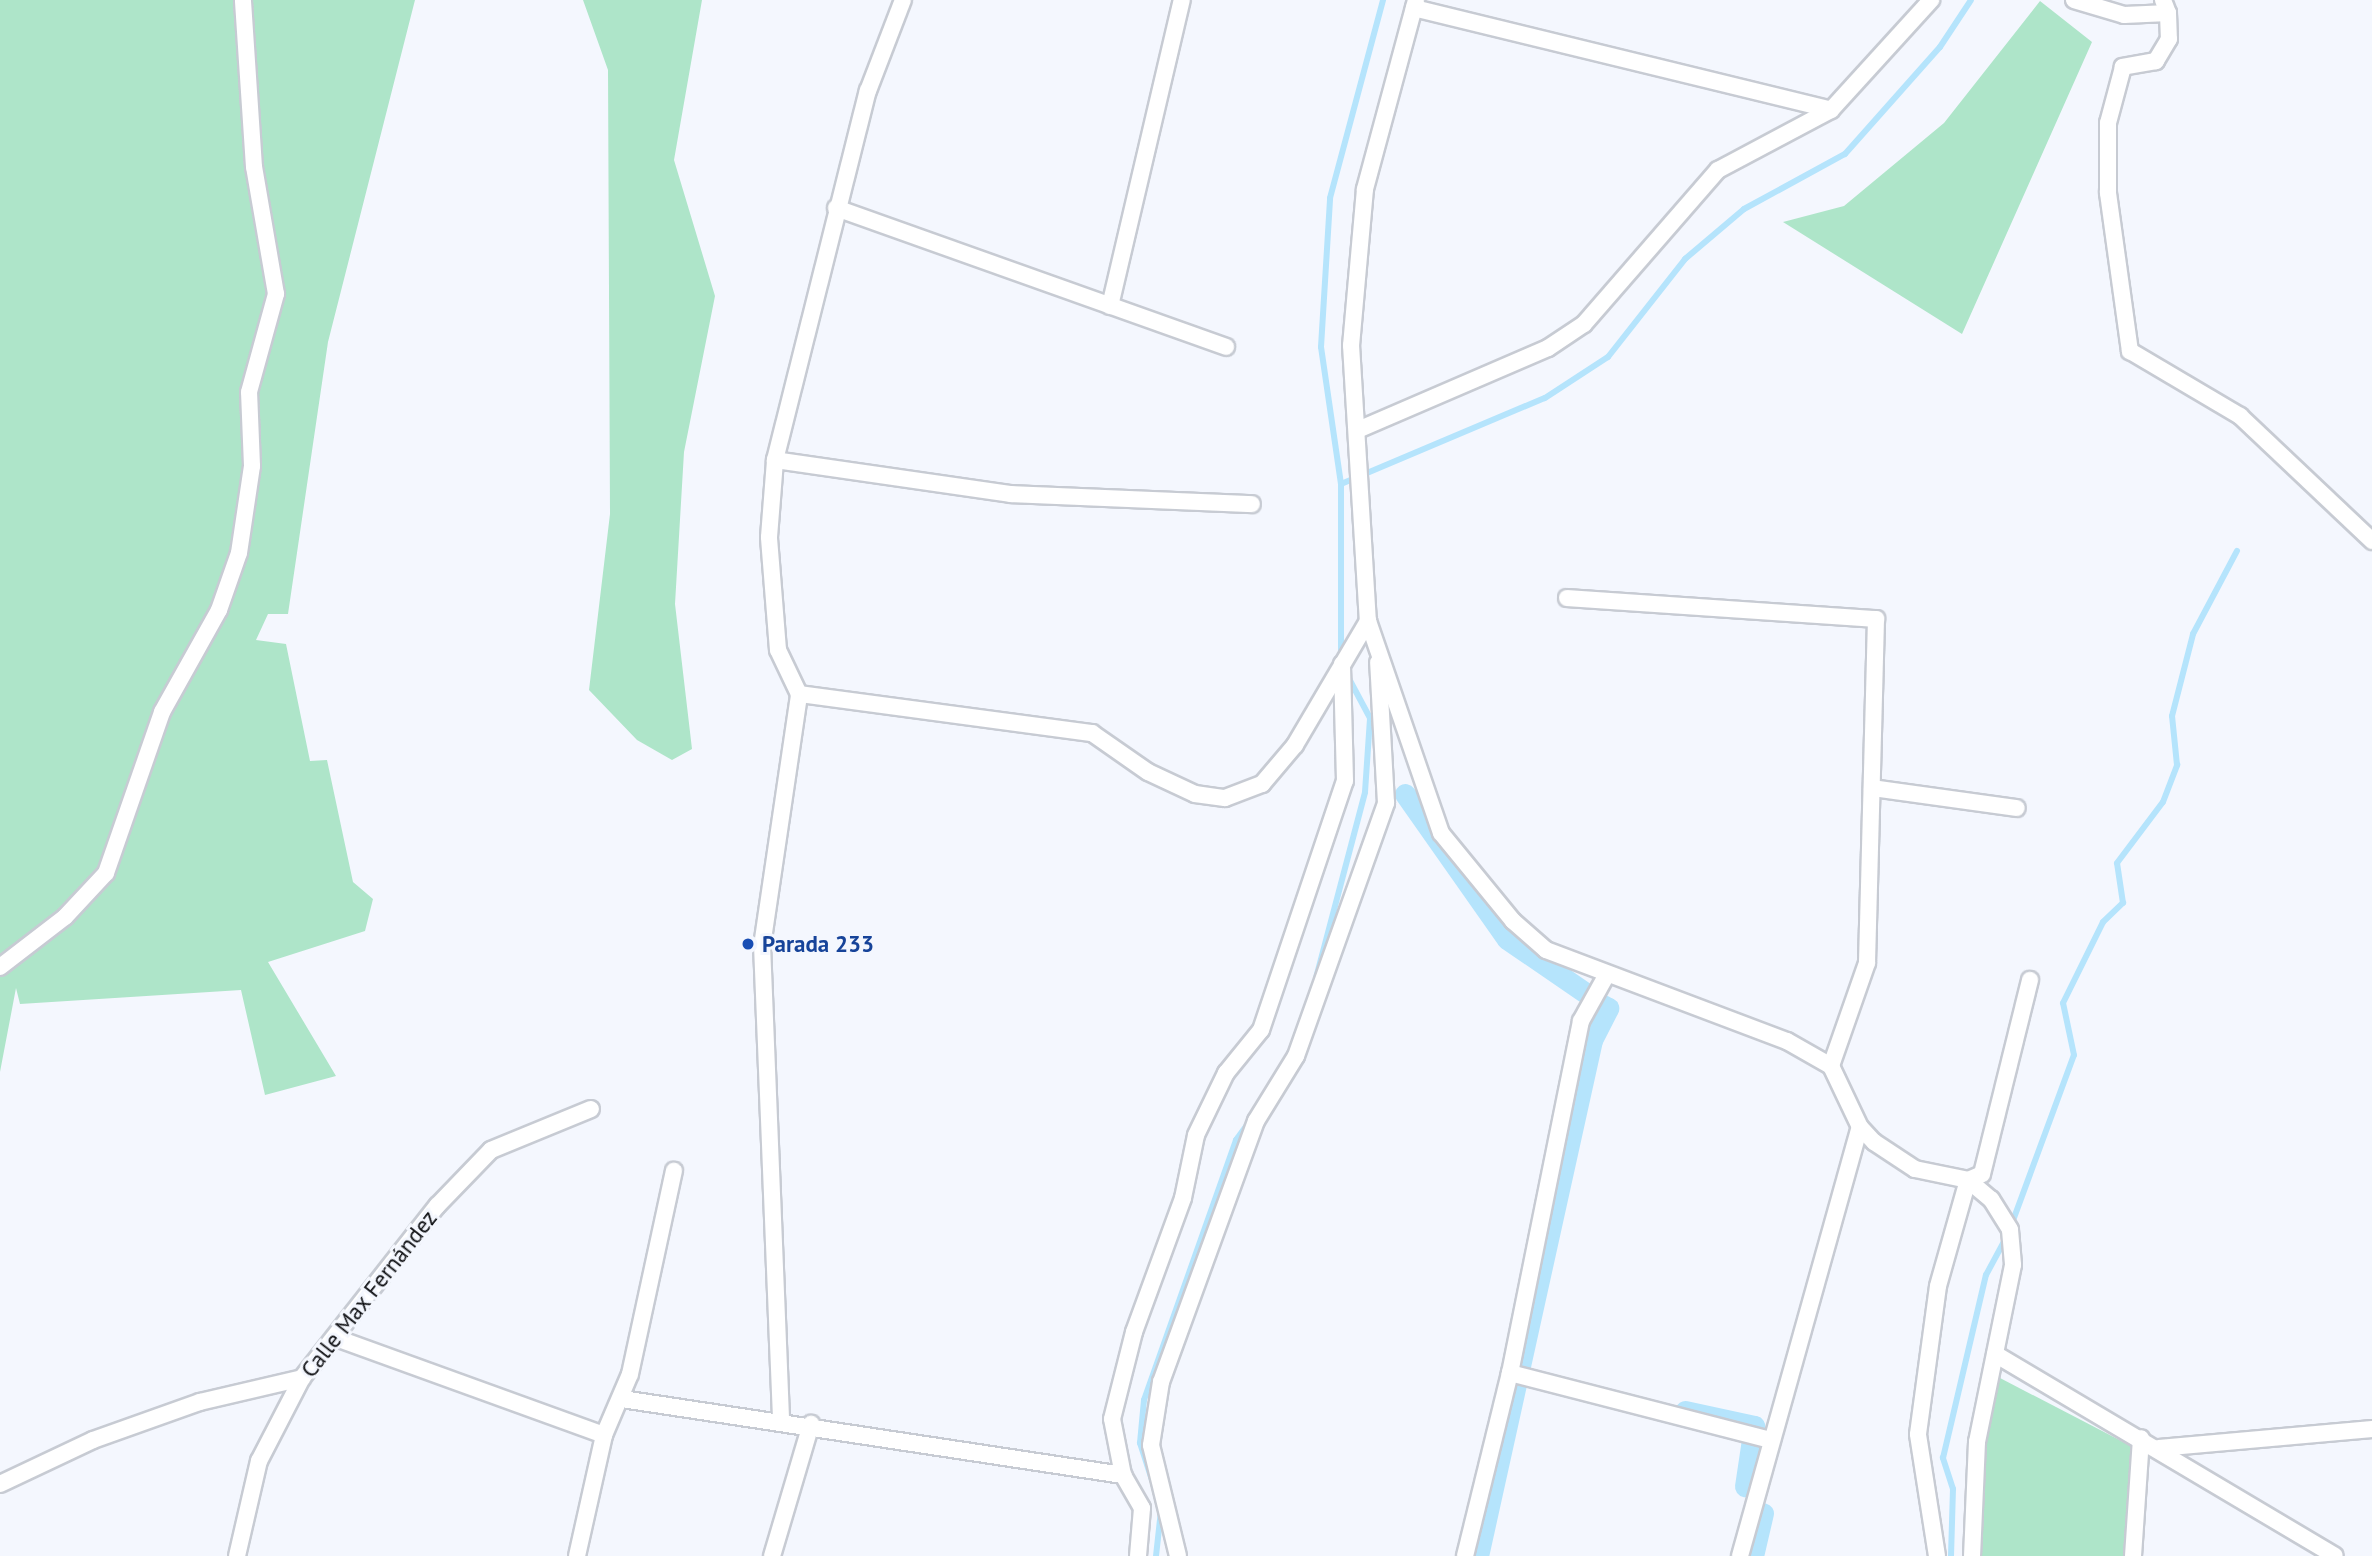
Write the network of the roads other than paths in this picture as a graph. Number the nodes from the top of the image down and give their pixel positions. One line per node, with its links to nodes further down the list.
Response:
1 (243, 0): 23 (street)
2 (903, 0): 9 (street)
3 (1182, 0): 10 (street)
4 (1931, 0): 8 (street)
5 (2074, 0): 7 (street)
6 (1415, 4): 8 (street); 12 (street)
7 (2165, 7): 15 (street)
8 (1831, 110): 12 (street)
9 (836, 208): 10 (street); 13 (street)
10 (1110, 306): 11 (street)
11 (1226, 347)
12 (1360, 429): 17 (street)
13 (775, 460): 14 (street); 20 (street)
14 (1252, 504)
15 (2372, 541)
16 (1567, 598): 21 (street)
17 (1368, 621): 18 (street); 19 (street)
18 (1378, 649): 24 (street); 49 (street)
19 (1342, 664): 20 (street); 43 (street)
20 (799, 694): 36 (street)
21 (1872, 788): 22 (street); 26 (street)
22 (2017, 808)
23 (0, 967)
24 (1606, 976): 26 (street); 33 (street)
25 (2030, 980): 30 (street)
26 (1831, 1066): 28 (street)
27 (591, 1109): 31 (street, Calle Max Fernández)
28 (1860, 1127): 30 (street); 41 (street)
29 (674, 1171): 35 (street)
30 (1968, 1180): 32 (street); 52 (street)
31 (336, 1338): 34 (street, Calle Max Fernández); 39 (street)
32 (1995, 1354): 40 (street); 53 (street)
33 (1510, 1373): 41 (street); 50 (street)
34 (302, 1378): 44 (street); 45 (street, Calle Max Fernández)
35 (622, 1399): 36 (street); 39 (street)
36 (781, 1418): 37 (street)
37 (811, 1424): 43 (street); 47 (street)
38 (2372, 1429): 42 (street)
39 (604, 1435): 46 (street)
40 (2141, 1438): 42 (street); 54 (street)
41 (1771, 1440): 51 (street)
42 (2159, 1448): 55 (street)
43 (1123, 1475): 48 (street)
44 (0, 1484)
45 (237, 1556)
46 (578, 1556)
47 (772, 1556)
48 (1138, 1556)
49 (1178, 1556)
50 (1465, 1556)
51 (1740, 1556)
52 (1937, 1556)
53 (1972, 1556)
54 (2133, 1556)
55 (2335, 1556)

